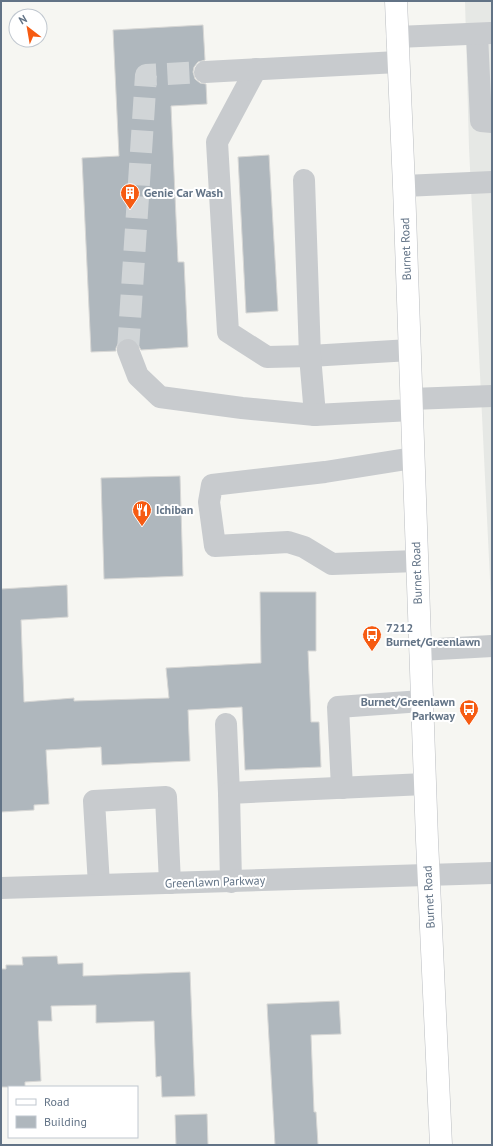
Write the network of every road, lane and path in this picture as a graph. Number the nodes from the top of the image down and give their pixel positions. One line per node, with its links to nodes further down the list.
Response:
1 (396, 1): 3 (main road, Burnet Road)
2 (484, 33): 3 (street); 7 (street)
3 (397, 37): 4 (main road, Burnet Road)
4 (398, 62): 5 (street); 10 (main road, Burnet Road)
5 (256, 69): 6 (street); 13 (street)
6 (205, 72)
7 (492, 122)
8 (304, 180): 13 (street)
9 (492, 182): 10 (street)
10 (404, 186): 12 (main road, Burnet Road)
11 (128, 350): 16 (street)
12 (410, 350): 13 (street); 15 (main road, Burnet Road)
13 (310, 356): 16 (street)
14 (492, 396): 15 (street)
15 (412, 404): 16 (street); 17 (main road, Burnet Road)
16 (315, 415)
17 (413, 458): 18 (main road, Burnet Road); 18 (street)
18 (417, 561): 20 (main road, Burnet Road)
19 (492, 646): 20 (street)
20 (420, 650): 21 (main road, Burnet Road)
21 (422, 701): 23 (main road, Burnet Road); 24 (street)
22 (226, 724): 25 (street)
23 (425, 784): 24 (street); 27 (main road, Burnet Road)
24 (342, 788): 25 (street)
25 (229, 793): 28 (street)
26 (492, 873): 27 (street, Greenlawn Parkway)
27 (428, 875): 28 (street, Greenlawn Parkway); 32 (main road, Burnet Road)
28 (230, 882): 29 (street, Greenlawn Parkway)
29 (170, 883): 30 (street, Greenlawn Parkway); 30 (street)
30 (98, 885): 31 (street, Greenlawn Parkway)
31 (1, 888)
32 (440, 1145)

